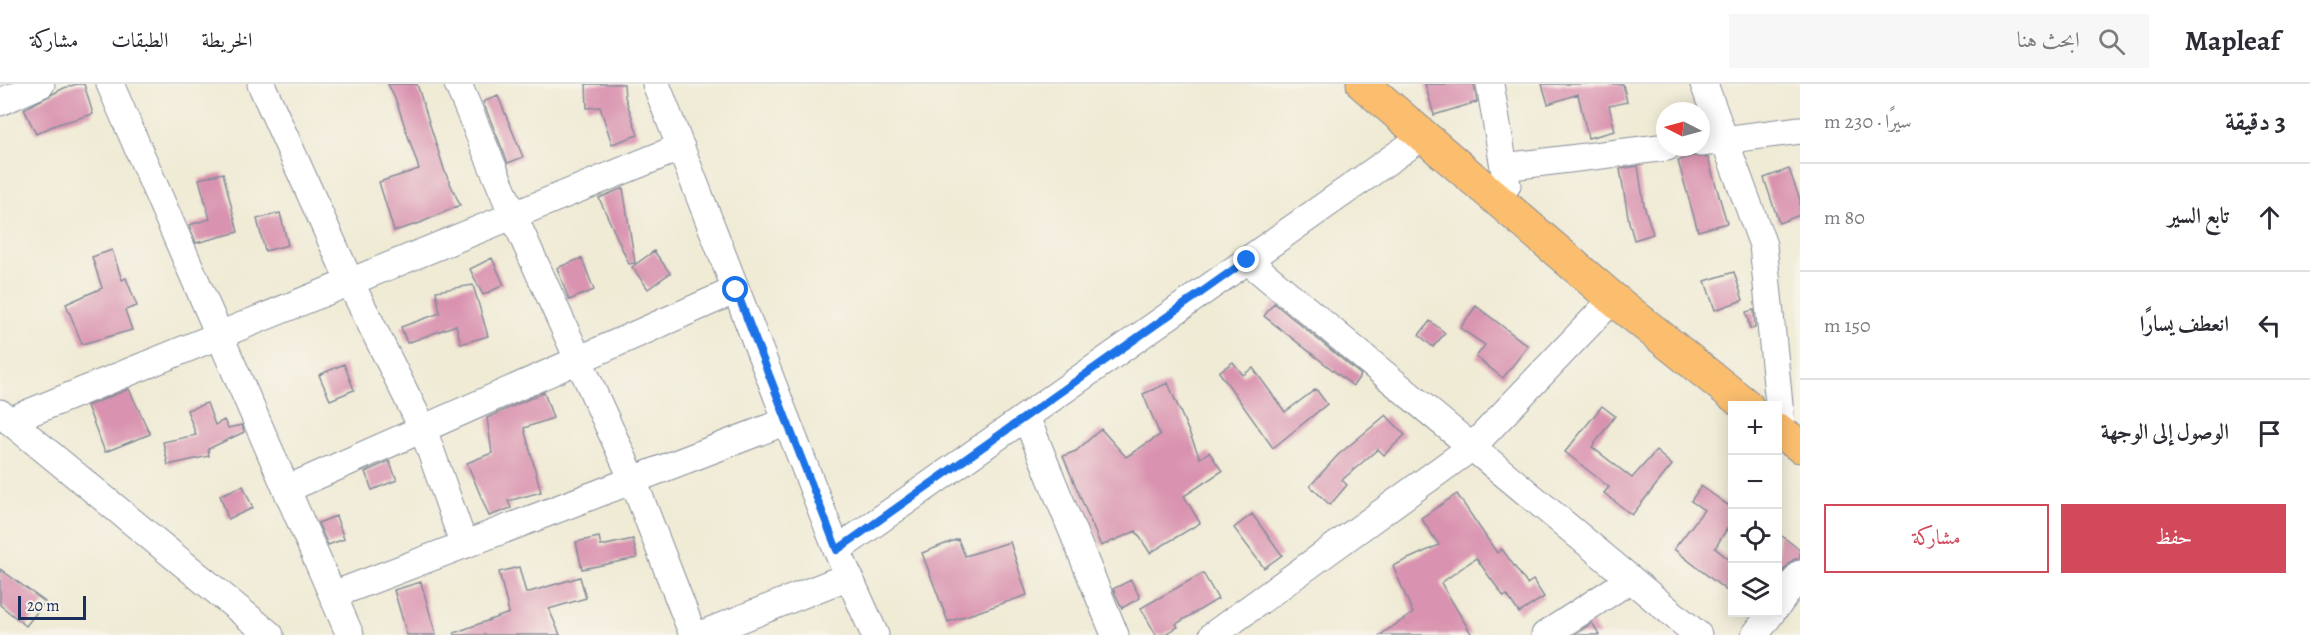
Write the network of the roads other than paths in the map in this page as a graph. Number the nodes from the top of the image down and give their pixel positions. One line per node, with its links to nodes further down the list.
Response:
1 (41, 84): 9 (street)
2 (110, 84): 22 (street)
3 (261, 84): 19 (street)
4 (458, 84): 17 (street)
5 (656, 84): 13 (street)
6 (1363, 84): 11 (main road)
7 (1490, 84): 15 (street)
8 (1704, 84): 12 (street)
9 (0, 102)
10 (1800, 129): 12 (street)
11 (1422, 136): 16 (main road); 18 (street)
12 (1713, 141): 29 (street)
13 (681, 147): 17 (street); 20 (street)
14 (1656, 148): 15 (street)
15 (1504, 168): 16 (street)
16 (1512, 213): 21 (main road)
17 (513, 215): 19 (street); 23 (street)
18 (1247, 260): 26 (street); 30 (street)
19 (350, 282): 22 (street); 28 (street)
20 (736, 290): 23 (street); 27 (street)
21 (1612, 299): 24 (main road); 30 (street)
22 (220, 335): 25 (street); 32 (street)
23 (578, 360): 28 (street); 31 (street)
24 (1742, 401)
25 (5, 417): 41 (street)
26 (1026, 417): 34 (street); 46 (street)
27 (787, 421): 31 (street); 34 (street)
28 (423, 429): 32 (street); 33 (street)
29 (1786, 436)
30 (1472, 447): 37 (street); 47 (street)
31 (633, 480): 33 (street); 43 (street)
32 (287, 489): 38 (street)
33 (464, 545): 38 (street)
34 (837, 550): 36 (street)
35 (1800, 574): 39 (street)
36 (849, 576): 44 (street); 45 (street)
37 (1631, 579): 48 (street); 49 (street)
38 (333, 595): 42 (street)
39 (1782, 599)
40 (1768, 617): 50 (street)
41 (270, 635)
42 (350, 635)
43 (693, 635)
44 (700, 635)
45 (875, 635)
46 (1115, 635)
47 (1213, 635)
48 (1545, 635)
49 (1698, 635)
50 (1755, 635)

